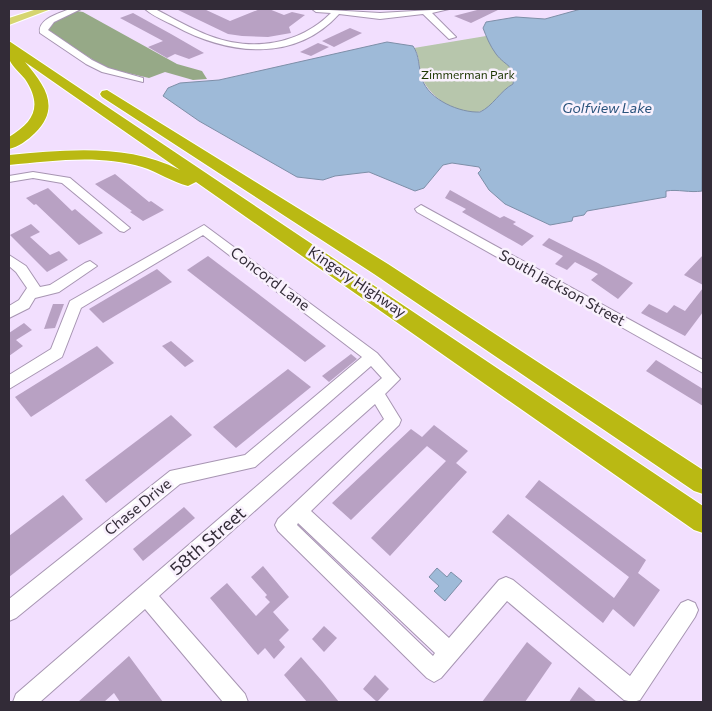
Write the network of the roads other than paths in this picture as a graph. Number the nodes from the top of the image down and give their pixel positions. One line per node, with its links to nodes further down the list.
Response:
1 (46, 9): 7 (main road)
2 (76, 9): 14 (street)
3 (149, 9): 8 (street)
4 (316, 9): 8 (street)
5 (445, 9): 6 (street)
6 (426, 12): 8 (street); 11 (street)
7 (19, 13): 9 (main road)
8 (336, 13)
9 (9, 22)
10 (9, 30): 29 (highway, Kingery Highway)
11 (452, 37)
12 (9, 45): 22 (highway, Kingery Highway)
13 (9, 52): 15 (highway)
14 (140, 80)
15 (9, 144)
16 (9, 160): 22 (highway)
17 (9, 179): 19 (street)
18 (421, 210): 26 (street, South Jackson Street)
19 (124, 228)
20 (9, 259): 23 (street)
21 (90, 266): 23 (street)
22 (361, 285): 30 (highway, Kingery Highway)
23 (31, 294): 24 (street)
24 (9, 314)
25 (372, 357): 27 (street, Concord Lane); 28 (street, 58th Street); 33 (street, Chase Drive)
26 (703, 367)
27 (9, 383)
28 (377, 394): 31 (street, 58th Street); 32 (street)
29 (703, 483)
30 (703, 521)
31 (146, 595): 34 (street, 58th Street); 35 (street)
32 (688, 610)
33 (9, 611)
34 (24, 702)
35 (237, 702)

